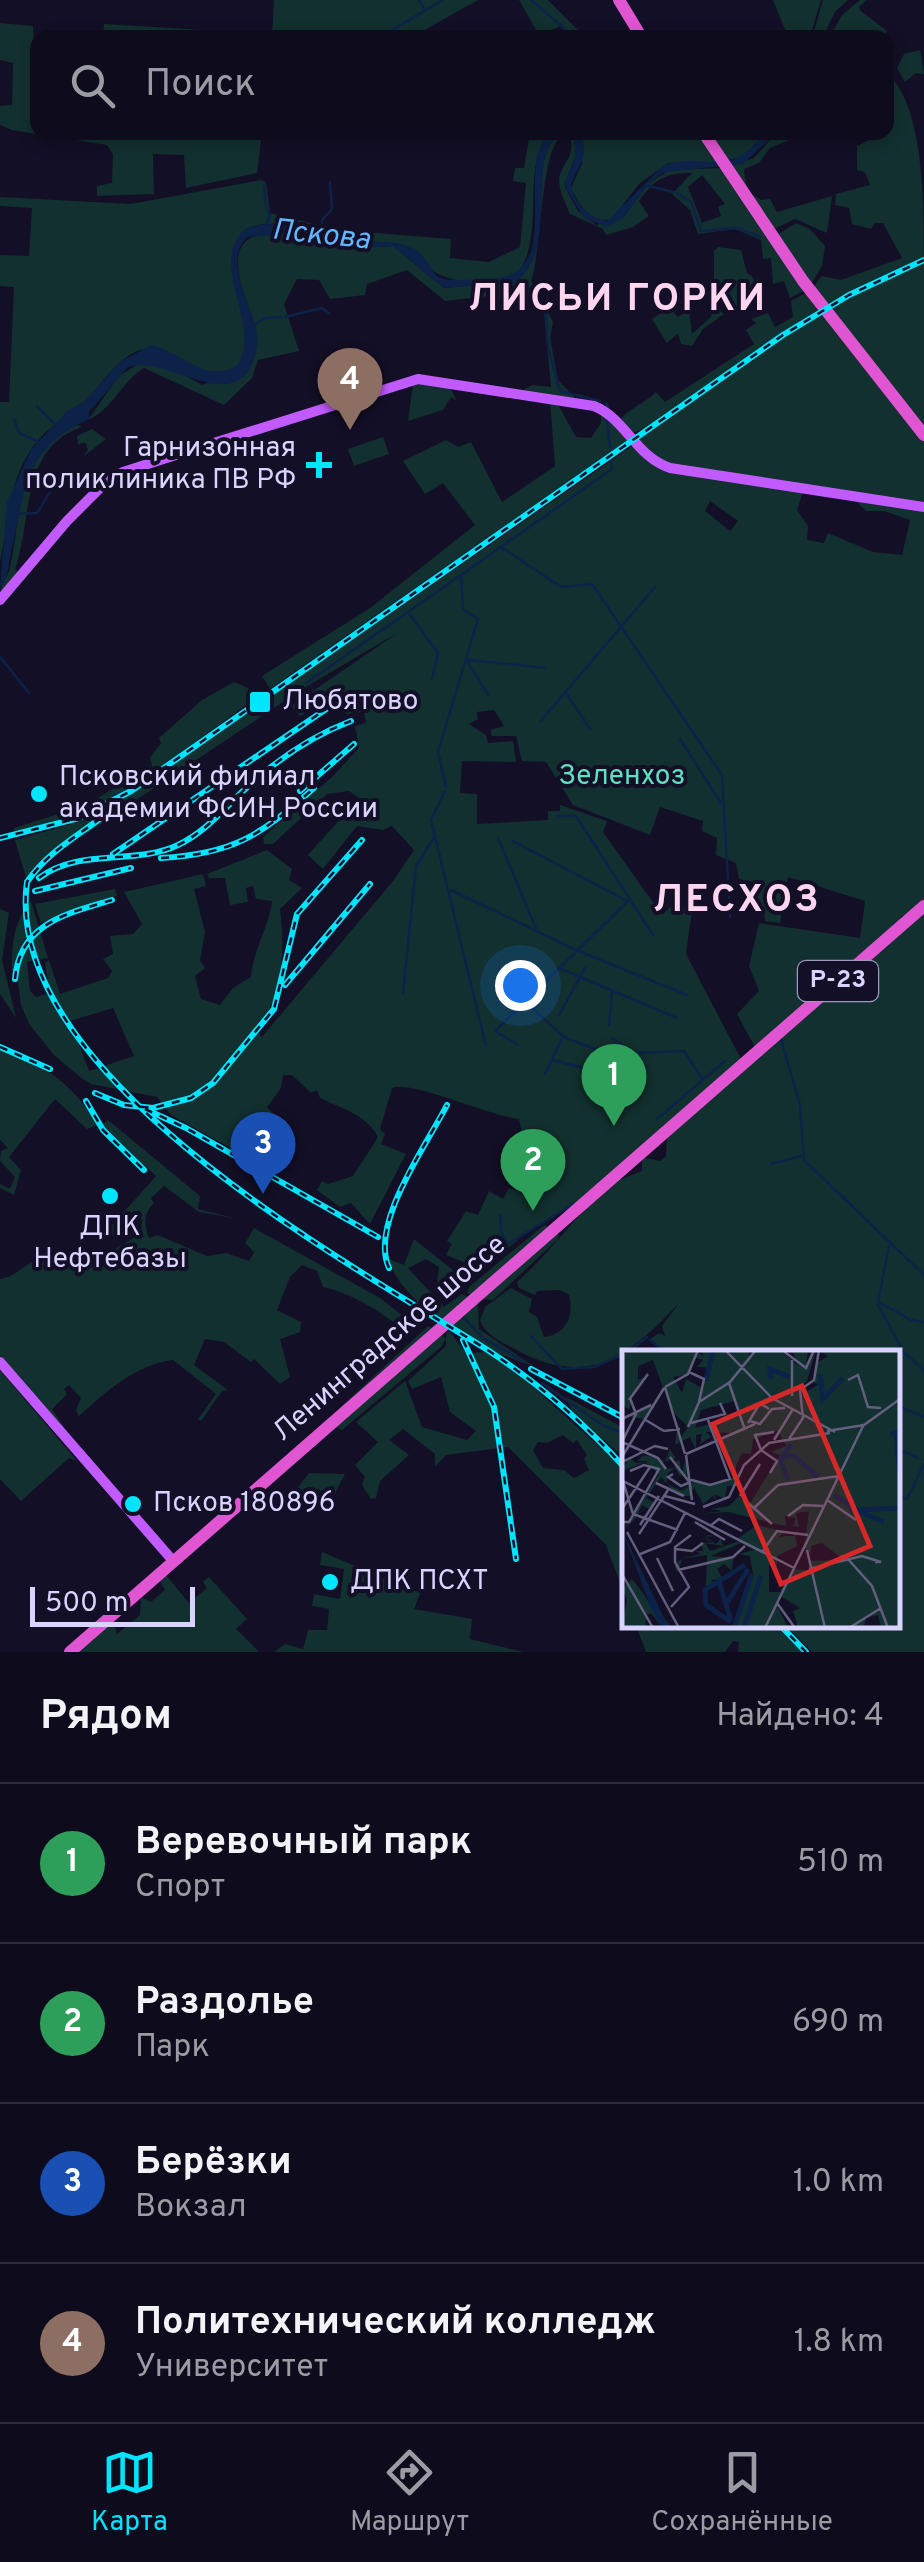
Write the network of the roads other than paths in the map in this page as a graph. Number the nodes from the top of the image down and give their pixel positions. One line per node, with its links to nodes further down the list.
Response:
1 (619, 0): 2 (highway)
2 (637, 30)
3 (707, 140): 4 (highway)
4 (924, 435)
5 (922, 507): 6 (main road)
6 (0, 600)
7 (924, 906): 9 (highway, Ленинградское шоссе / Р-23)
8 (0, 1362): 9 (main road)
9 (169, 1560): 10 (highway, Ленинградское шоссе / Р-23)
10 (70, 1652)

